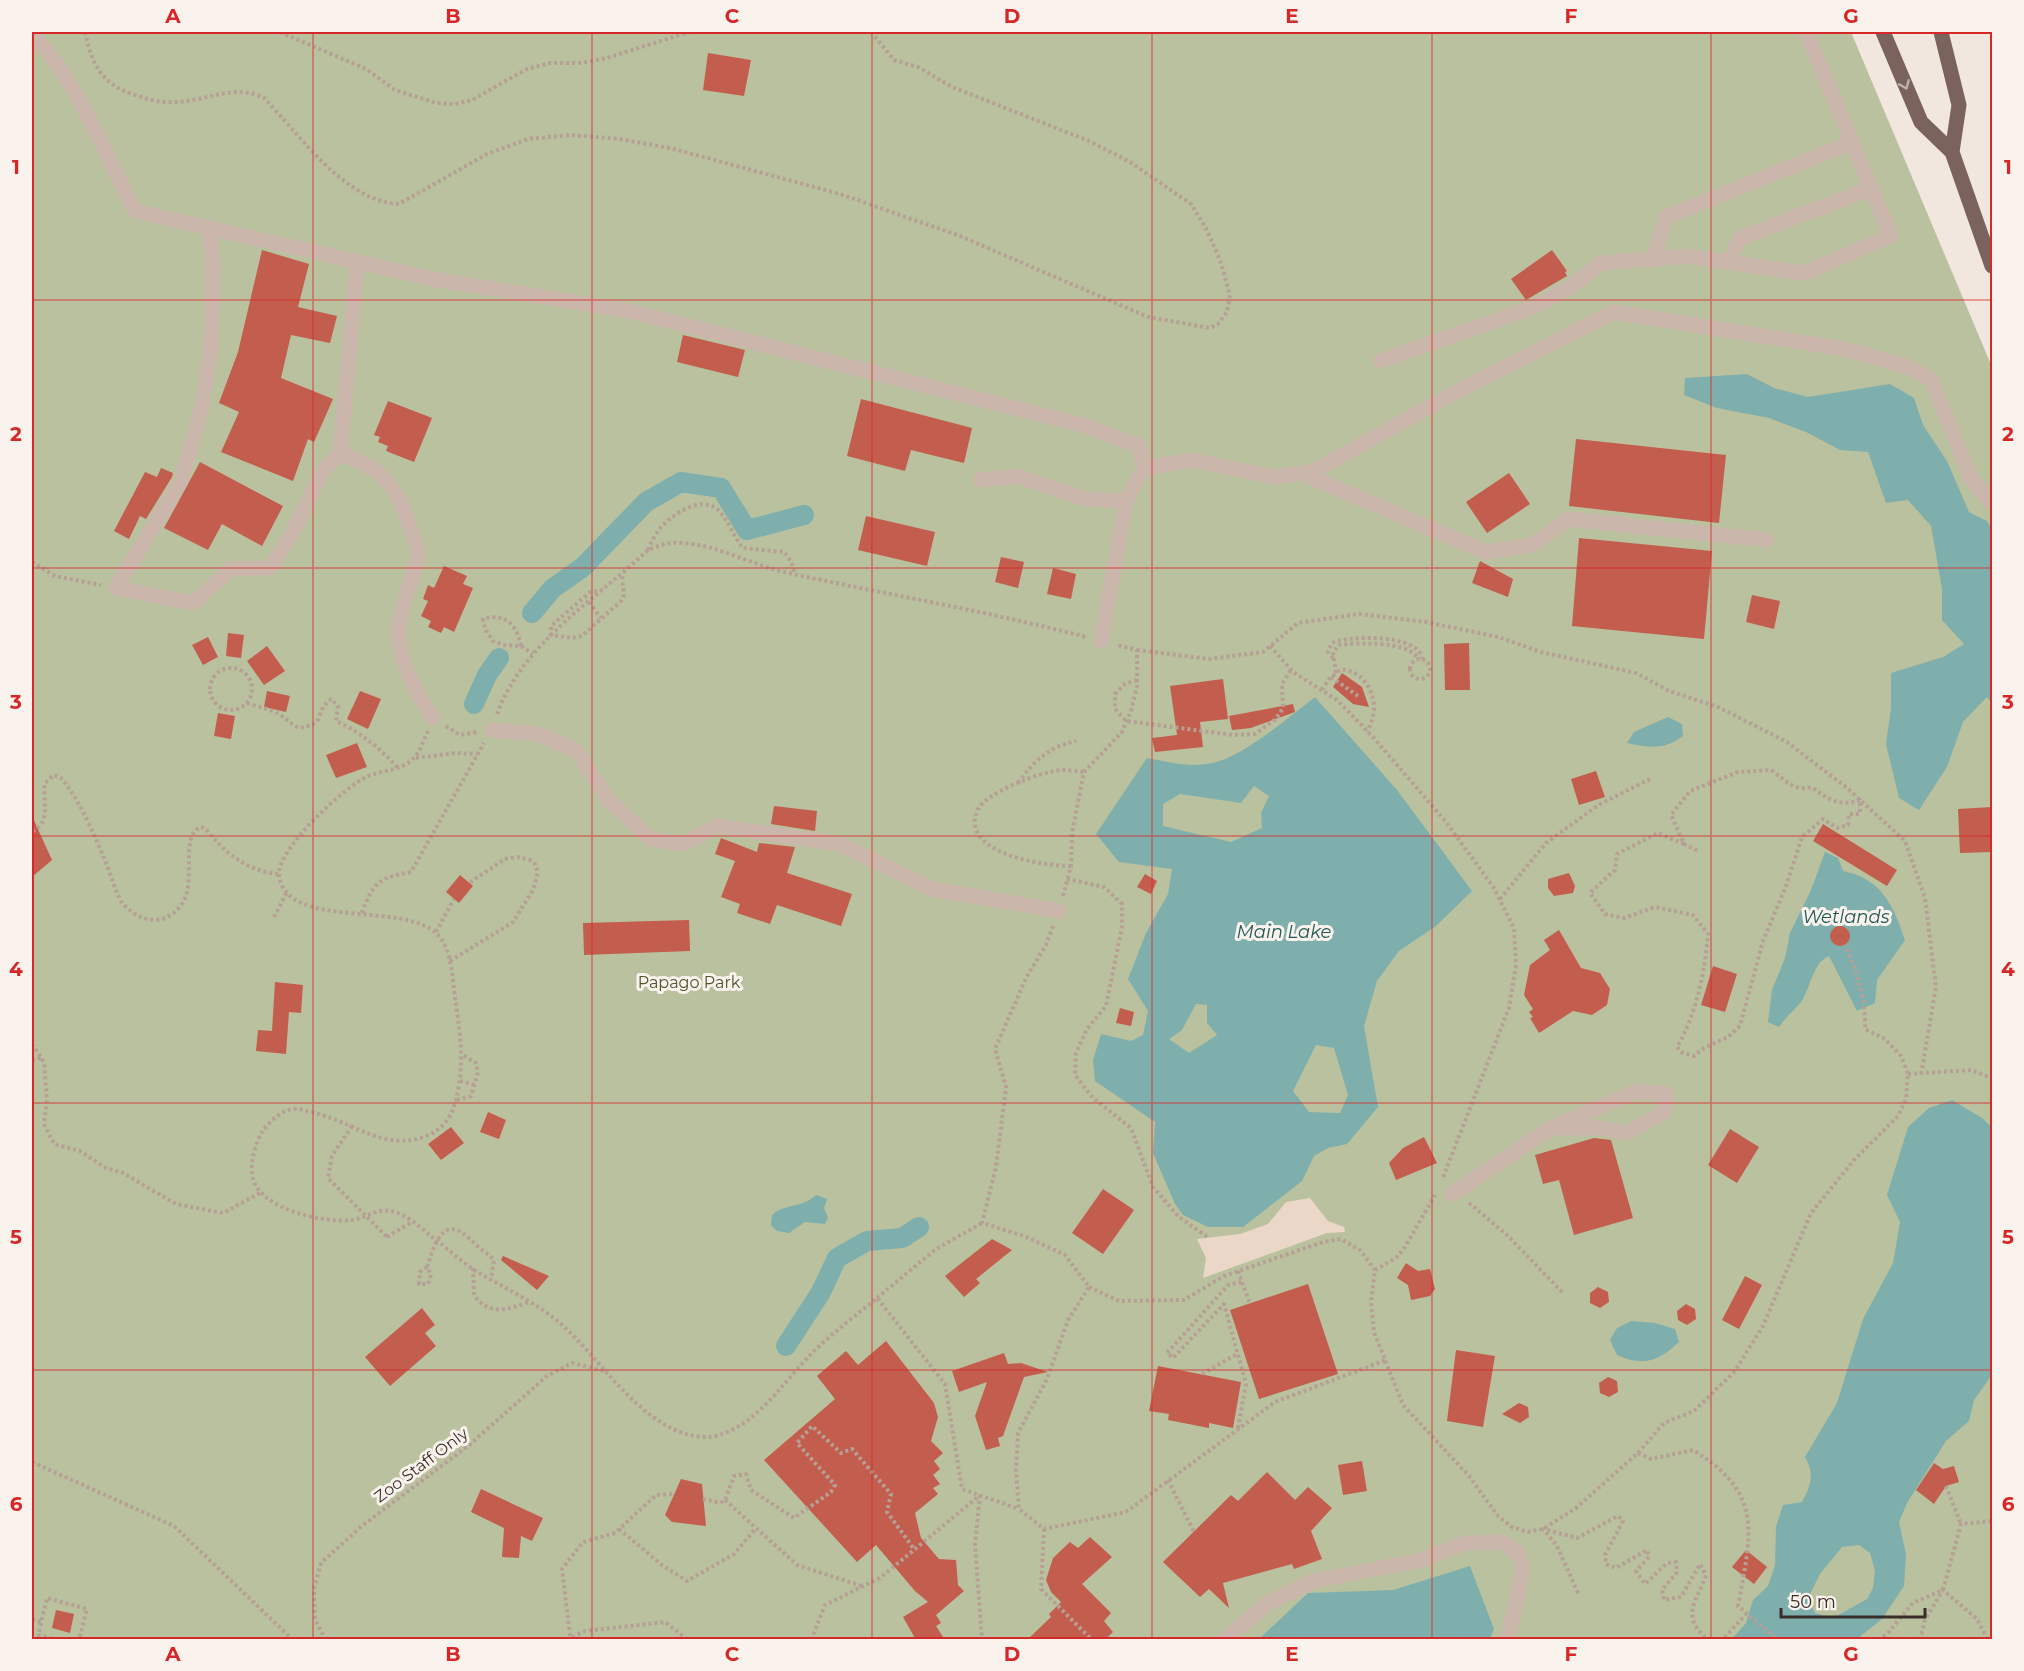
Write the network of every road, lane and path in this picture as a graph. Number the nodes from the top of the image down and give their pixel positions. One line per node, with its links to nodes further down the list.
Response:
1 (85, 32): 4 (path)
2 (280, 32): 3 (path)
3 (690, 32)
4 (871, 32)
5 (1806, 32): 9 (street)
6 (1883, 32): 10 (main road, one-way to 10)
7 (1941, 32): 10 (main road)
8 (32, 35): 12 (street)
9 (1853, 142): 11 (street); 13 (street)
10 (1952, 152): 16 (main road)
11 (1872, 188): 14 (street); 14 (street)
12 (209, 227): 15 (street); 31 (street)
13 (1653, 260): 14 (street); 17 (street)
14 (1729, 262)
15 (357, 263): 18 (street); 19 (street)
16 (1992, 266)
17 (1381, 361)
18 (340, 454): 31 (street); 49 (street)
19 (1144, 468): 20 (street); 22 (street)
20 (1301, 473): 23 (street); 24 (street)
21 (981, 480): 22 (street)
22 (1126, 501): 36 (street)
23 (1992, 504)
24 (1767, 540)
25 (747, 549): 26 (path); 27 (path); 30 (path)
26 (648, 550): 27 (path); 29 (path)
27 (744, 560): 30 (path)
28 (32, 562): 31 (path)
29 (622, 574): 32 (path); 34 (path)
30 (795, 574): 36 (path)
31 (116, 588)
32 (603, 590): 33 (path); 35 (path)
33 (589, 603): 34 (path); 35 (path)
34 (601, 618): 35 (path)
35 (551, 635): 40 (path)
36 (1101, 641): 39 (path)
37 (521, 646): 37 (path); 40 (path)
38 (1270, 646): 39 (path); 42 (path); 60 (path)
39 (1137, 650): 45 (path)
40 (533, 654): 51 (path)
41 (1420, 659): 41 (path); 43 (path)
42 (1291, 670): 46 (path); 50 (path)
43 (1335, 673): 44 (path); 52 (path)
44 (1331, 677): 46 (path); 47 (path)
45 (1137, 680): 50 (path); 50 (path)
46 (1322, 690): 52 (path)
47 (1358, 696)
48 (247, 703): 48 (path); 56 (path)
49 (433, 718): 51 (path); 55 (path)
50 (1126, 721): 57 (path)
51 (492, 730): 54 (path); 71 (street)
52 (1368, 732): 70 (path)
53 (1076, 741): 59 (path)
54 (478, 754): 55 (path); 72 (path)
55 (416, 758): 56 (path)
56 (399, 768): 65 (path)
57 (1084, 772): 59 (path); 64 (path)
58 (1652, 778): 70 (path)
59 (1018, 784): 64 (path)
60 (1860, 800): 62 (path); 62 (path); 82 (path)
61 (32, 831): 65 (path)
62 (1684, 844): 63 (path)
63 (1698, 851)
64 (1071, 866): 66 (path)
65 (278, 874): 68 (path)
66 (1067, 879): 71 (path); 93 (path)
67 (469, 883): 76 (path)
68 (287, 892): 72 (path); 73 (path)
69 (454, 899): 74 (path)
70 (1500, 899): 89 (path)
71 (1059, 911): 92 (path)
72 (362, 913): 74 (path)
73 (274, 917)
74 (436, 932): 76 (path)
75 (1845, 945): 81 (path)
76 (450, 961): 78 (path)
77 (32, 1044): 79 (path)
78 (463, 1055): 84 (path); 85 (path)
79 (41, 1058): 80 (path); 90 (path)
80 (32, 1060)
81 (1908, 1074): 82 (path); 111 (path)
82 (1921, 1075): 83 (path)
83 (1992, 1078)
84 (460, 1081): 85 (path); 86 (path)
85 (475, 1085): 86 (path)
86 (457, 1100): 87 (path)
87 (352, 1126): 90 (path); 91 (path, bridge)
88 (1551, 1128): 88 (street); 89 (street)
89 (1445, 1191): 97 (path); 102 (path)
90 (260, 1193): 91 (path)
91 (412, 1222): 94 (path)
92 (982, 1223): 101 (path); 103 (path)
93 (1209, 1238)
94 (436, 1240): 95 (path); 96 (path); 99 (path)
95 (427, 1267): 95 (path)
96 (473, 1268): 99 (path); 104 (path)
97 (1375, 1270): 98 (path); 107 (path)
98 (1238, 1271): 100 (path); 101 (path)
99 (491, 1279): 104 (path)
100 (1242, 1282): 105 (path); 106 (path)
101 (1089, 1287): 119 (path)
102 (1563, 1292)
103 (877, 1298): 108 (path); 116 (path)
104 (528, 1302): 108 (path)
105 (1250, 1304)
106 (1238, 1354): 109 (path); 110 (path)
107 (1386, 1360): 110 (path); 125 (path)
108 (609, 1372): 138 (path, Zoo Staff Only)
109 (1202, 1374)
110 (1238, 1429): 113 (path)
111 (1638, 1453): 125 (path); 131 (path)
112 (32, 1462): 137 (path)
113 (1168, 1480): 124 (path); 126 (path)
114 (1946, 1486): 121 (path)
115 (674, 1494): 123 (path)
116 (980, 1495): 119 (path); 127 (path); 141 (path)
117 (704, 1499): 118 (path)
118 (725, 1500): 122 (path); 127 (path)
119 (1019, 1509): 124 (path)
120 (1992, 1521): 121 (path)
121 (1961, 1524): 129 (path)
122 (756, 1528): 123 (path); 128 (path)
123 (619, 1529): 134 (path)
124 (1044, 1529): 142 (path)
125 (1543, 1529): 130 (path); 145 (path)
126 (1194, 1532)
127 (915, 1549): 128 (path)
128 (862, 1586): 140 (path)
129 (1944, 1590): 148 (path); 149 (path); 150 (path)
130 (1578, 1593)
131 (1746, 1614): 146 (path); 147 (path)
132 (32, 1619): 133 (path)
133 (41, 1622): 135 (path); 136 (path)
134 (569, 1638): 139 (path)
135 (58, 1640)
136 (79, 1640)
137 (292, 1640)
138 (326, 1640)
139 (688, 1640)
140 (811, 1640)
141 (982, 1640)
142 (1092, 1640)
143 (1224, 1640): 144 (street)
144 (1508, 1640)
145 (1708, 1640)
146 (1719, 1640)
147 (1778, 1640)
148 (1878, 1640)
149 (1920, 1640)
150 (1988, 1640)

